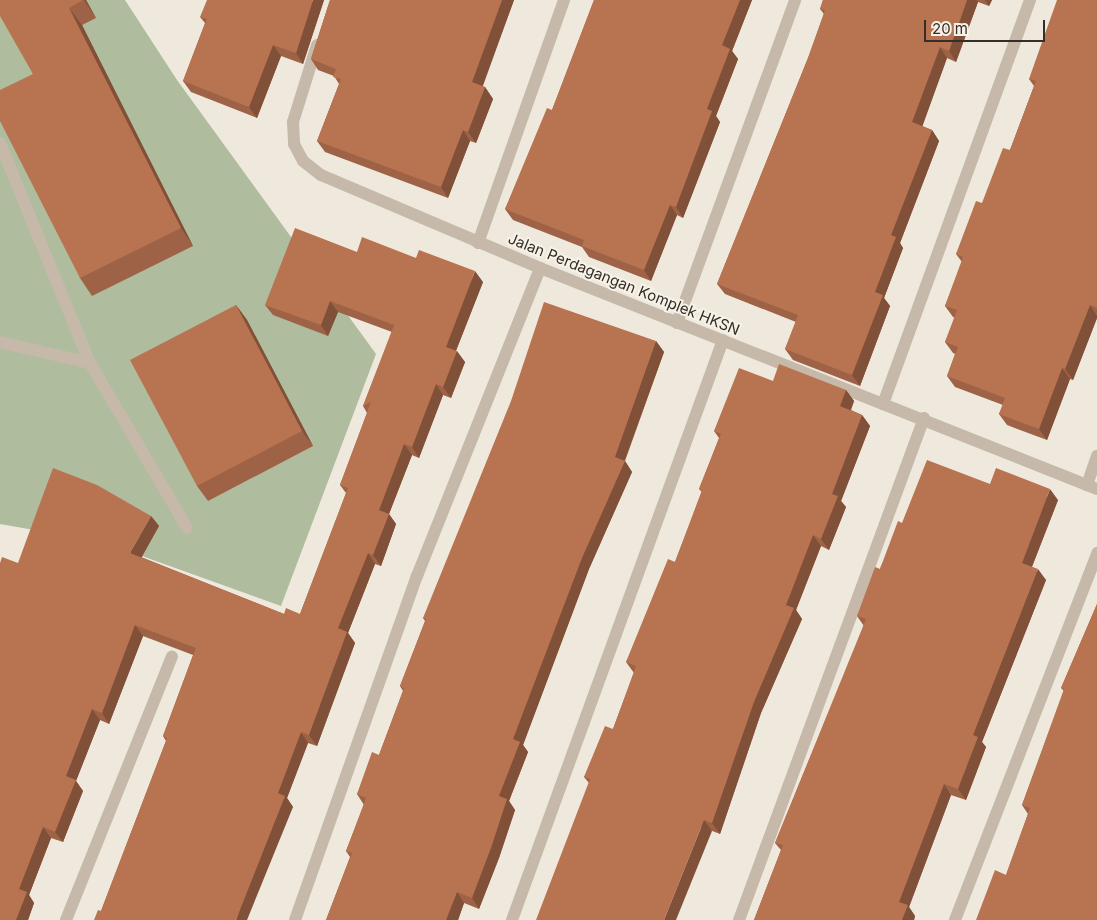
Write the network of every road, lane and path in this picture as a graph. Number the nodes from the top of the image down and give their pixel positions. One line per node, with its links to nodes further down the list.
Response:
1 (564, 0): 6 (street)
2 (794, 0): 8 (street)
3 (1030, 0): 12 (street)
4 (321, 35): 6 (street, Jalan Perdagangan Komplek HKSN)
5 (0, 143): 11 (street)
6 (478, 243): 7 (street, Jalan Perdagangan Komplek HKSN)
7 (540, 268): 8 (street, Jalan Perdagangan Komplek HKSN); 20 (street)
8 (677, 323): 9 (street, Jalan Perdagangan Komplek HKSN)
9 (723, 340): 12 (street, Jalan Perdagangan Komplek HKSN); 21 (street)
10 (0, 342): 11 (street)
11 (90, 363): 16 (street)
12 (883, 404): 13 (street, Jalan Perdagangan Komplek HKSN)
13 (924, 418): 15 (street, Jalan Perdagangan Komplek HKSN); 22 (street)
14 (1097, 456): 15 (street)
15 (1092, 487)
16 (186, 528)
17 (1097, 553): 23 (street)
18 (172, 656): 19 (street)
19 (66, 920)
20 (295, 920)
21 (512, 920)
22 (739, 920)
23 (955, 920)

